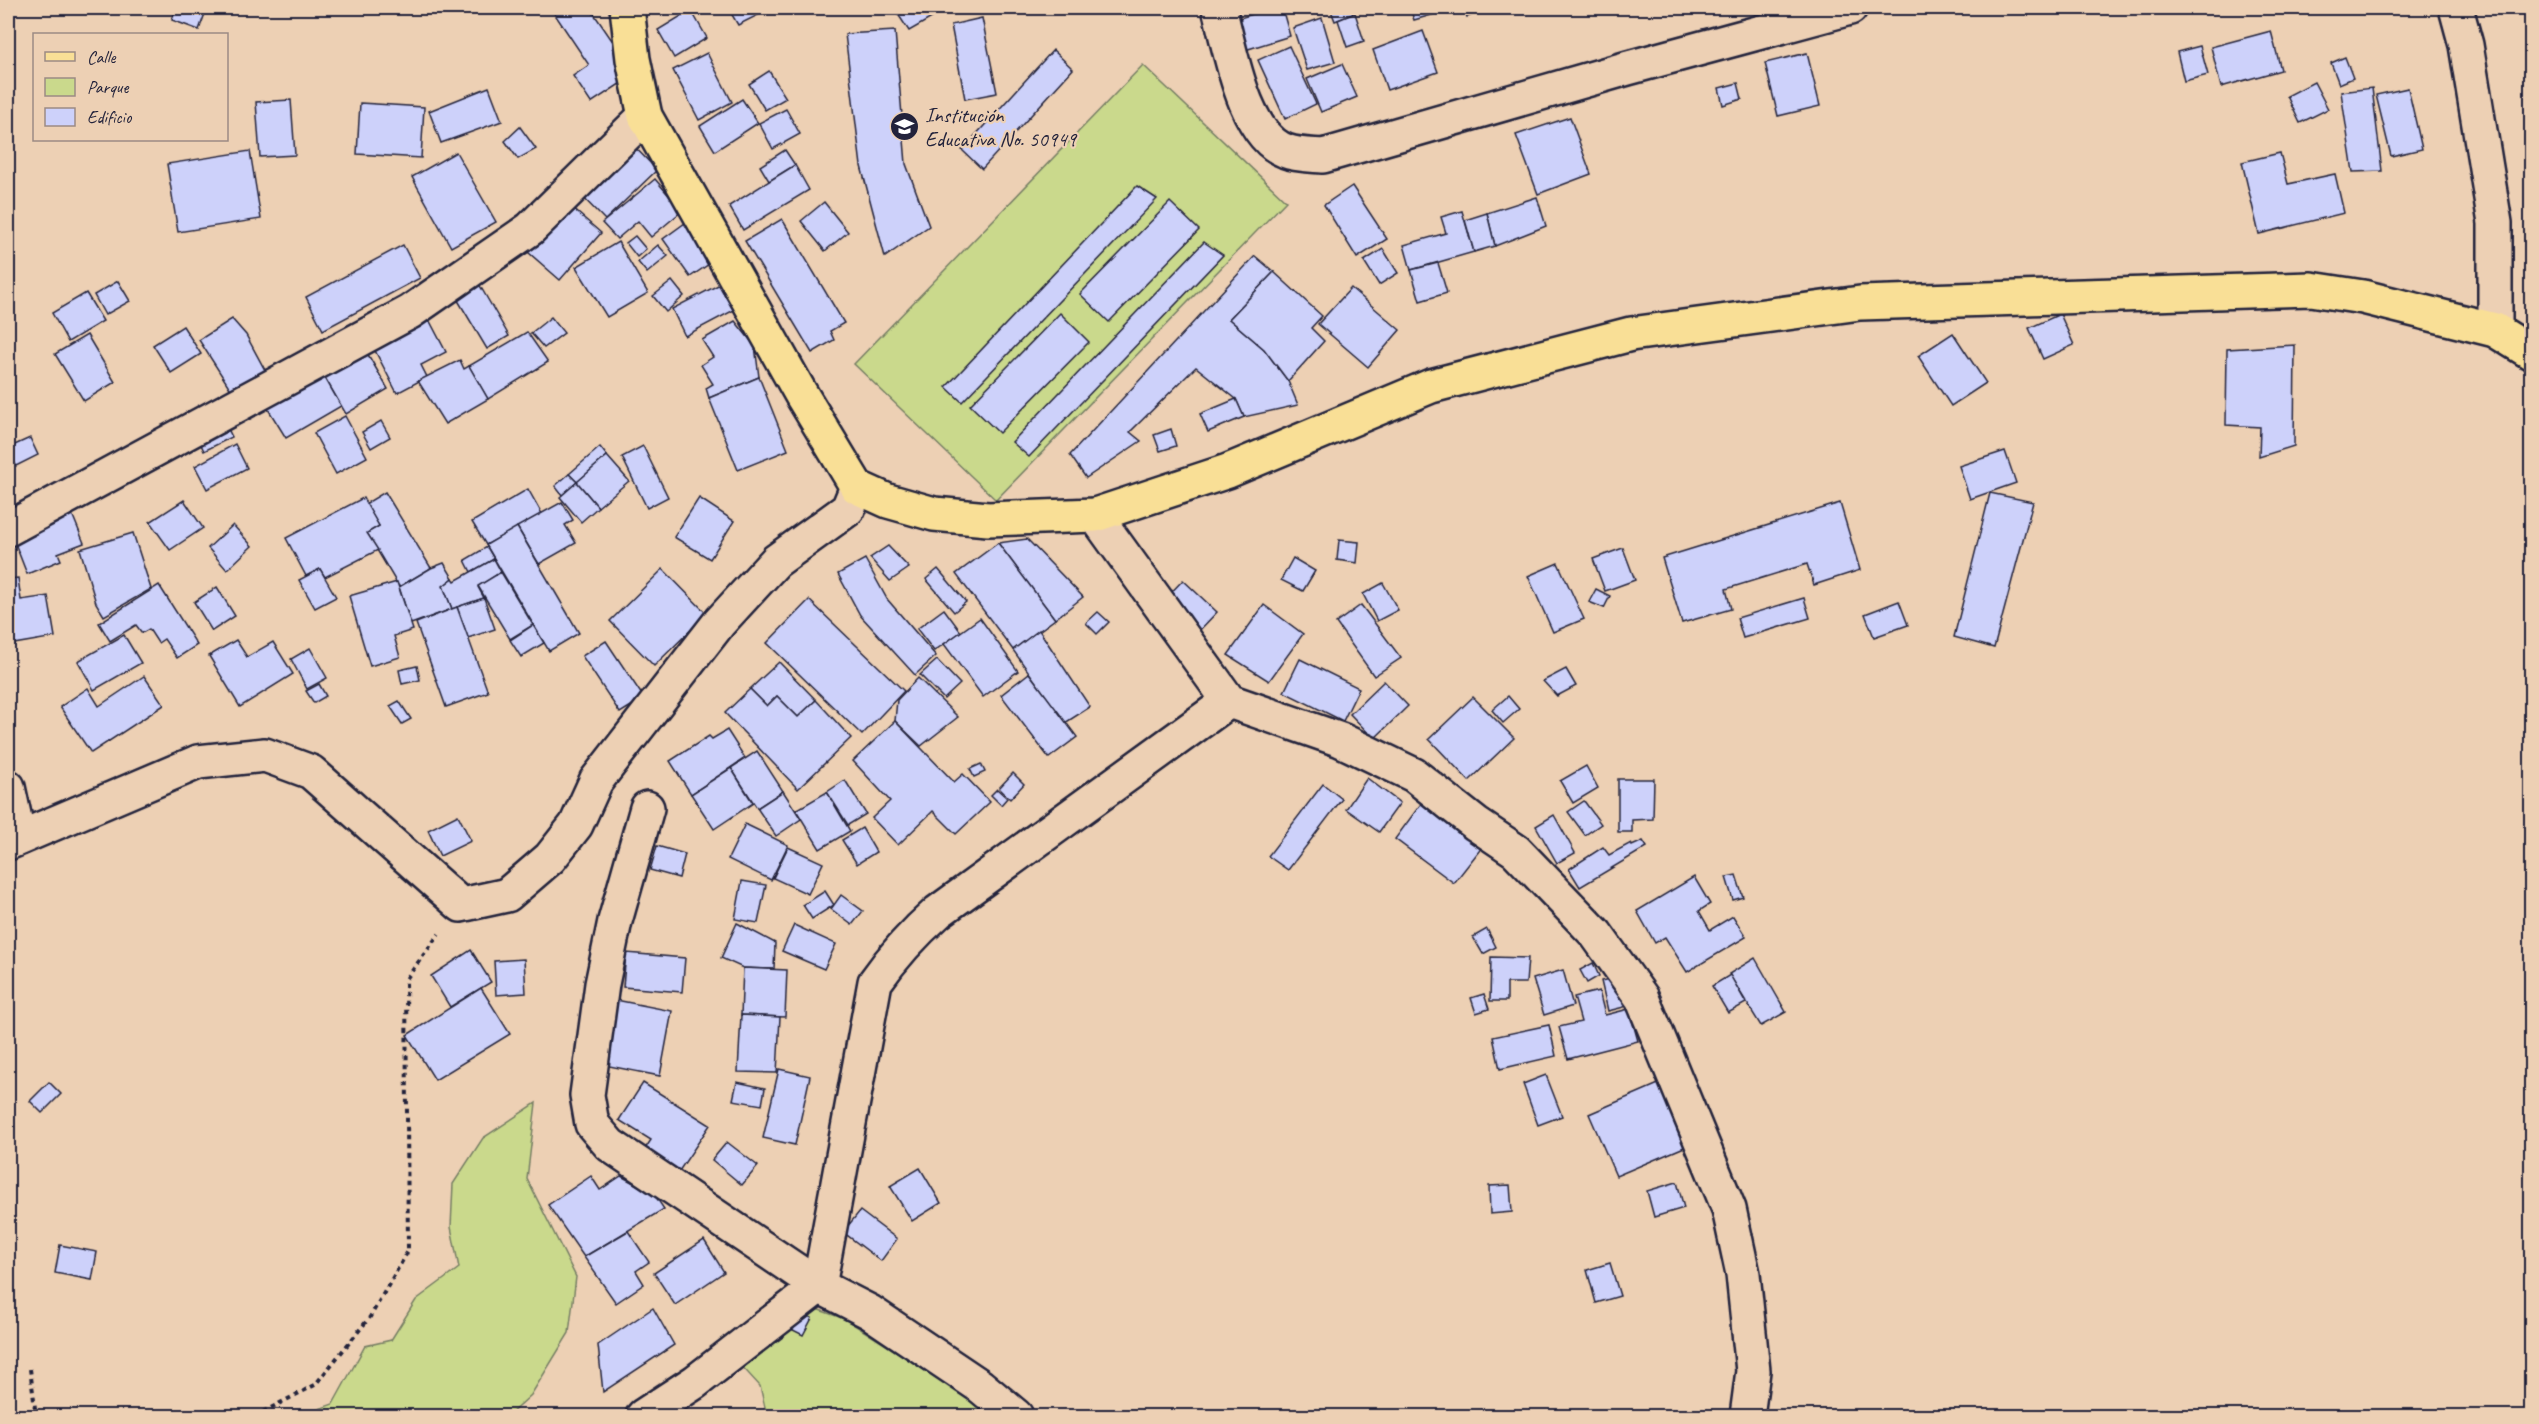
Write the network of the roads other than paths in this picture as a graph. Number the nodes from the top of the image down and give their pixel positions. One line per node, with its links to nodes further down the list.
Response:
1 (627, 8): 5 (main road)
2 (1220, 8): 3 (street)
3 (1850, 8)
4 (2456, 8): 6 (street)
5 (645, 116): 8 (main road); 10 (street)
6 (2495, 330): 7 (main road); 9 (main road)
7 (2532, 353)
8 (857, 487): 9 (main road); 14 (street)
9 (1095, 515): 11 (street)
10 (8, 529)
11 (1229, 701): 15 (street); 18 (street)
12 (8, 787): 14 (street)
13 (647, 808): 15 (street)
14 (13, 840)
15 (819, 1287): 16 (street); 17 (street)
16 (644, 1416)
17 (1016, 1416)
18 (1747, 1416)

